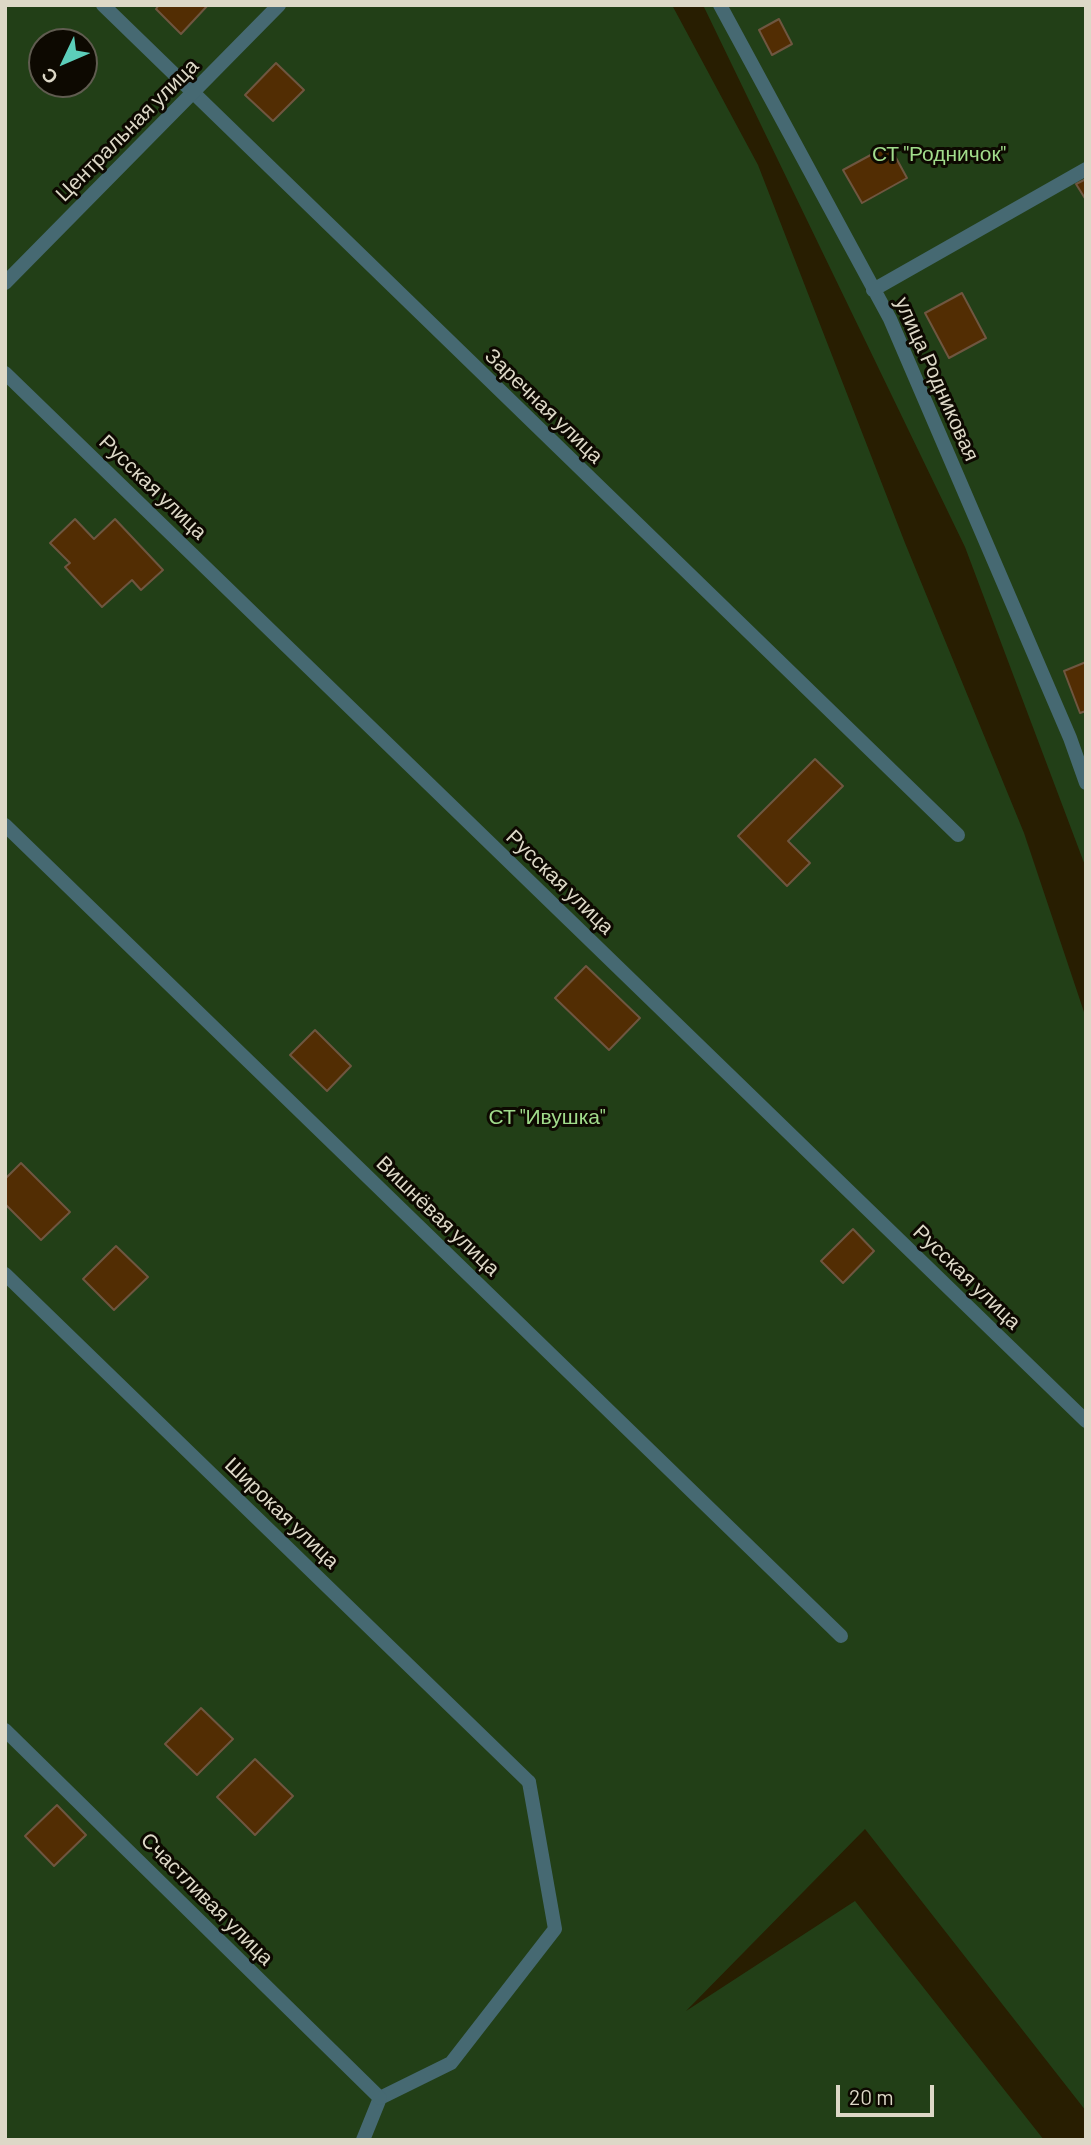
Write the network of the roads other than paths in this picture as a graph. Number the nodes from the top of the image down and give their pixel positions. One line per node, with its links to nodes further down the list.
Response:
1 (103, 5): 4 (street, Заречная улица)
2 (279, 5): 4 (street, Центральная улица)
3 (720, 5): 7 (street, улица Родниковая)
4 (192, 94): 6 (street, Центральная улица); 11 (street, Заречная улица)
5 (1086, 169): 7 (street)
6 (5, 283)
7 (873, 290): 9 (street, улица Родниковая)
8 (5, 373): 13 (street, Русская улица)
9 (1086, 783)
10 (5, 825): 14 (street, Вишнёвая улица)
11 (958, 835)
12 (5, 1274): 16 (street, Широкая улица)
13 (1086, 1421)
14 (841, 1636)
15 (5, 1730): 16 (street, Счастливая улица)
16 (380, 2098): 17 (street)
17 (363, 2140)

